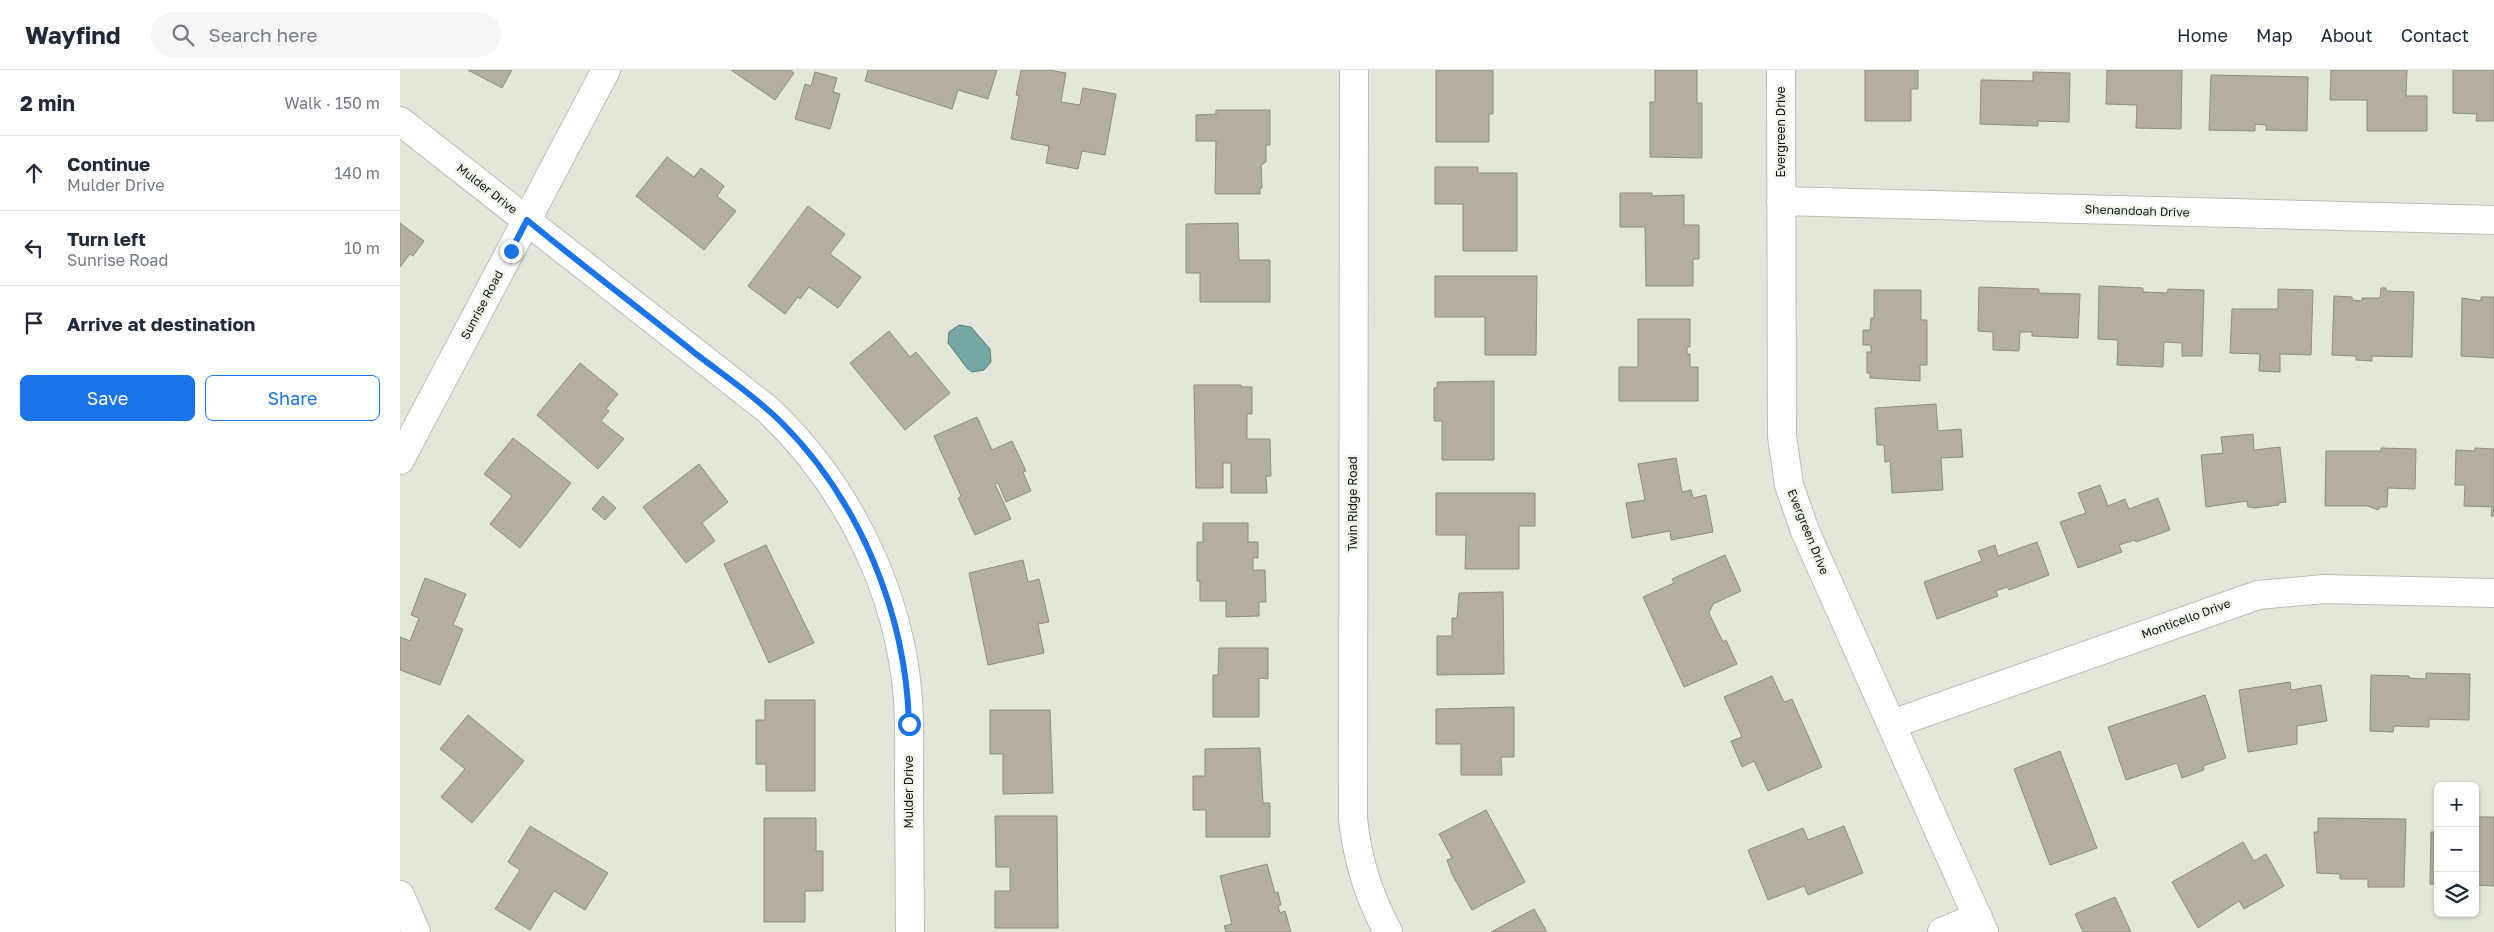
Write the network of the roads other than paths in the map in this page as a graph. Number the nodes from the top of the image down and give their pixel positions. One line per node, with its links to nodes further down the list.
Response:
1 (606, 70): 6 (street, Sunrise Road)
2 (1354, 70): 15 (street, Twin Ridge Road)
3 (1781, 70): 5 (street, Evergreen Drive)
4 (400, 121): 6 (street, Mulder Drive)
5 (1781, 201): 7 (street, Shenandoah Drive); 10 (street, Evergreen Drive)
6 (527, 220): 8 (street, Sunrise Road); 14 (street, Mulder Drive)
7 (2494, 220)
8 (400, 460)
9 (2494, 593): 10 (street, Monticello Drive)
10 (1892, 724): 12 (street, Evergreen Drive)
11 (400, 896): 13 (street)
12 (1981, 925): 16 (street)
13 (416, 932)
14 (910, 932)
15 (1388, 932)
16 (1942, 932)

